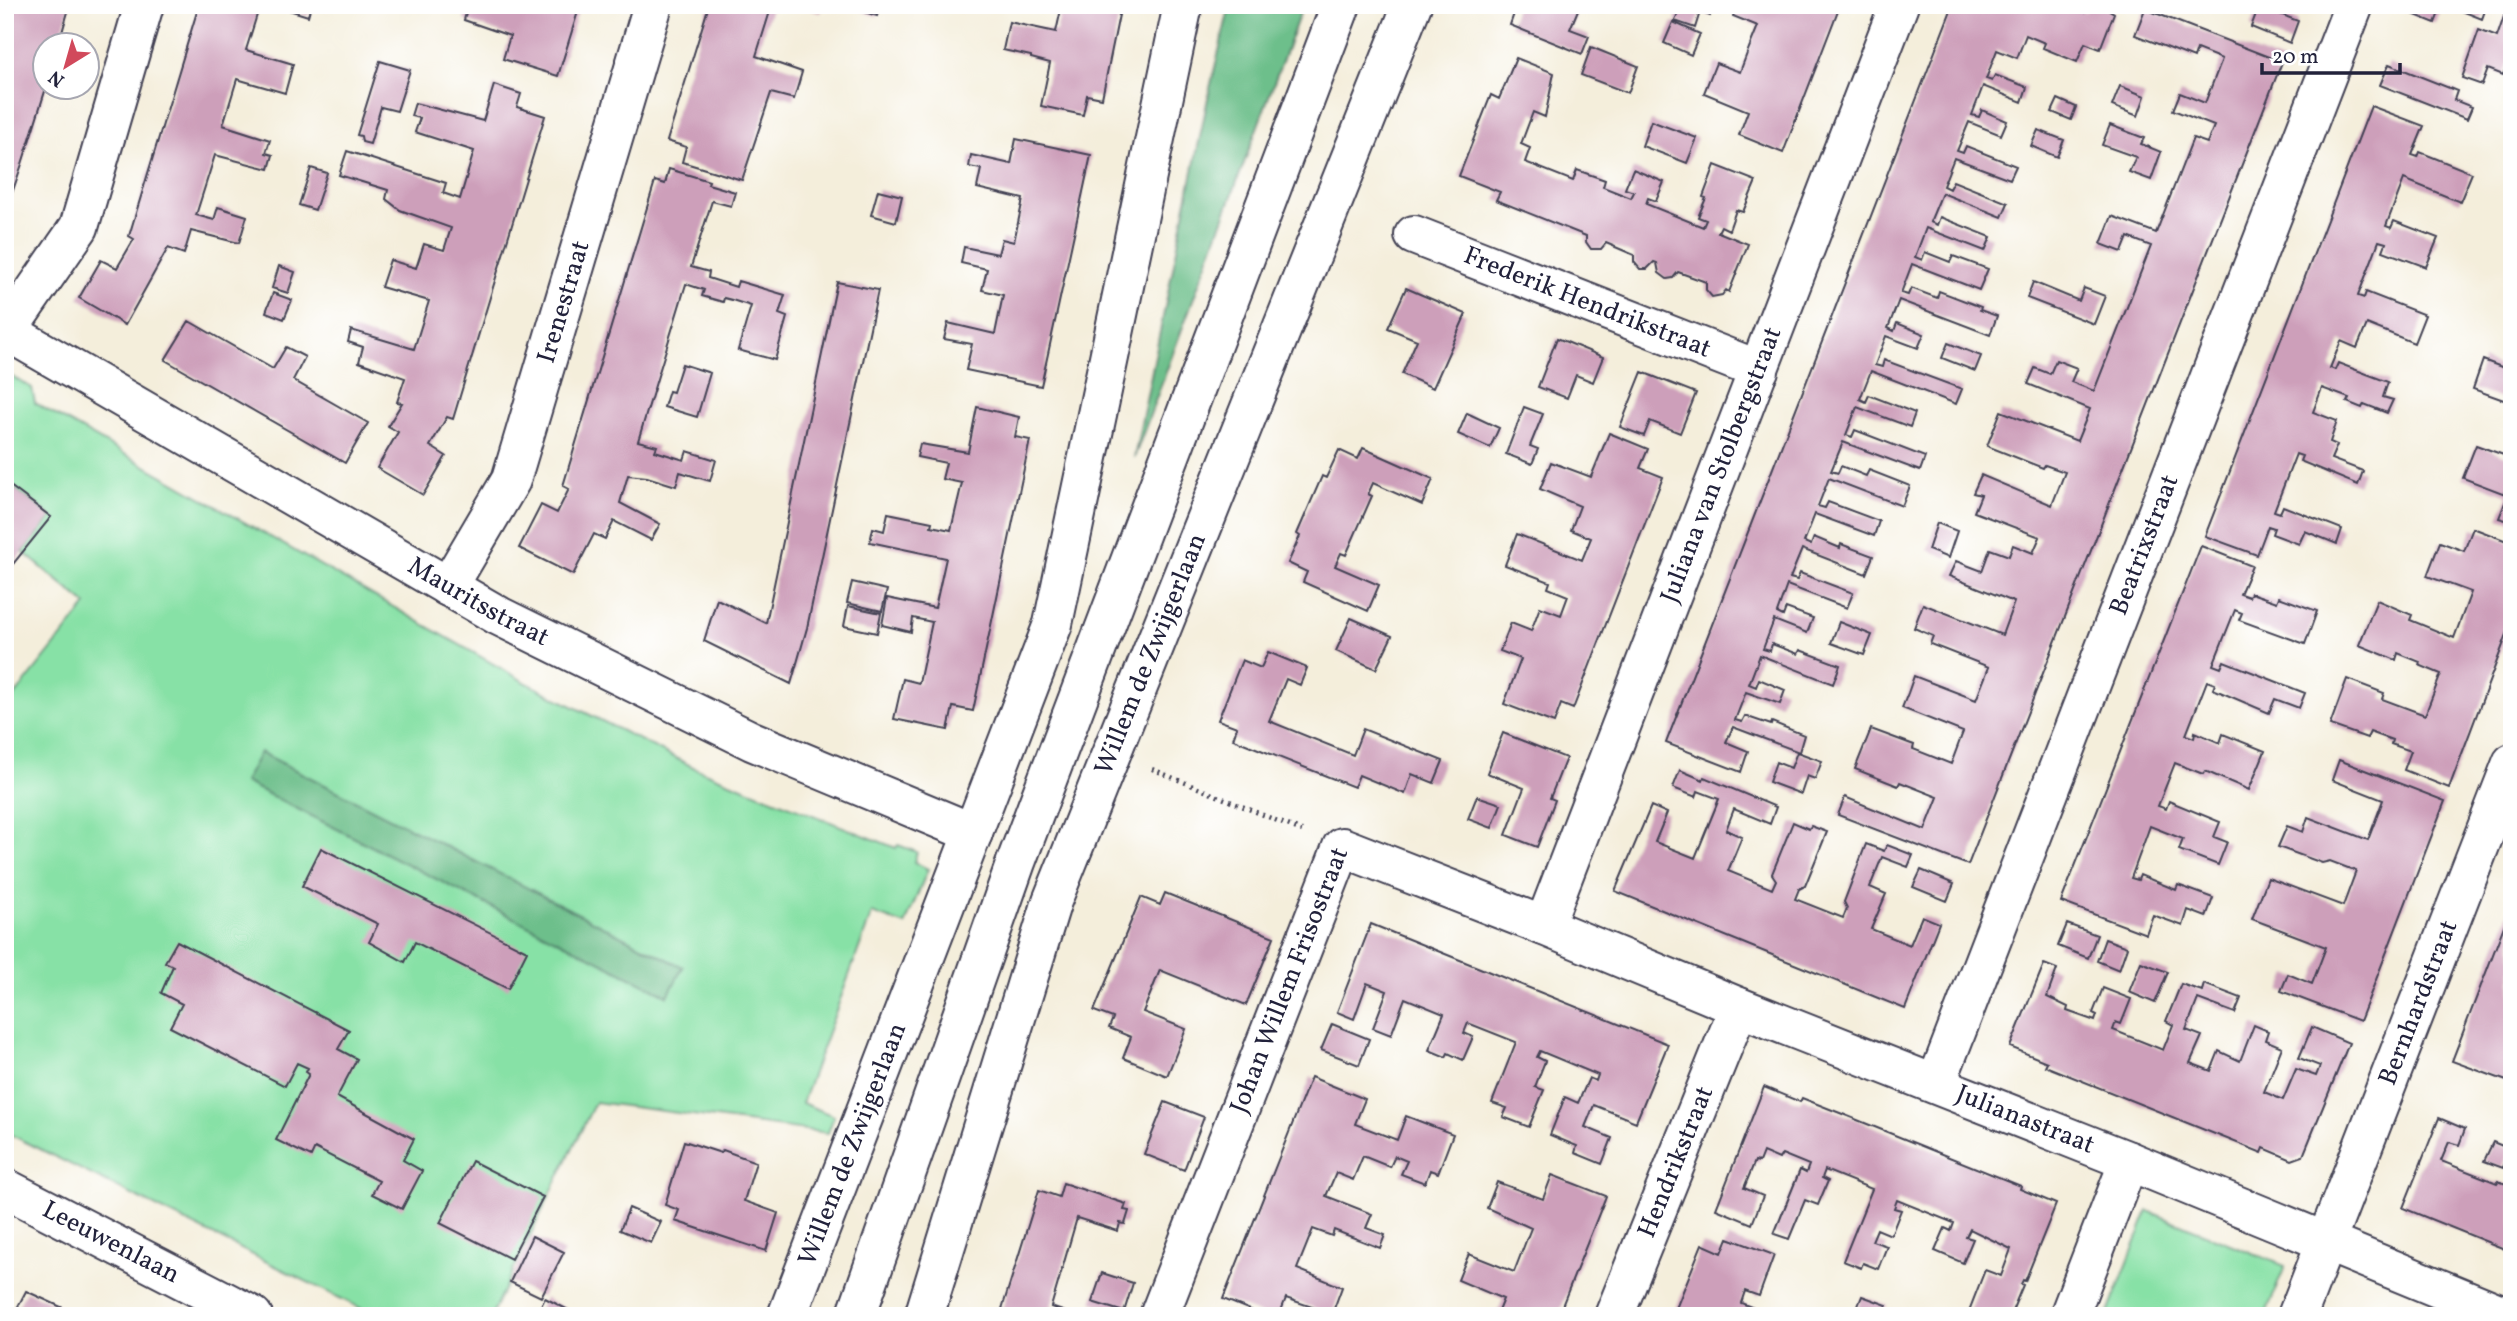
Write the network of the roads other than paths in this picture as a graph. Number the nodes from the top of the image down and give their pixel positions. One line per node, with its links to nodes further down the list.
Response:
1 (144, 5): 9 (street)
2 (653, 5): 11 (street, Irenestraat)
3 (1183, 5): 13 (street, Willem de Zwijgerlaan)
4 (1341, 5): 22 (street, Willem de Zwijgerlaan)
5 (1412, 5): 23 (street, Willem de Zwijgerlaan)
6 (1899, 5): 10 (street, Juliana van Stolbergstraat)
7 (2354, 5): 16 (street, Beatrixstraat)
8 (1414, 235): 10 (street, Frederik Hendrikstraat)
9 (6, 330): 11 (street, Mauritsstraat)
10 (1759, 370): 14 (street, Juliana van Stolbergstraat)
11 (448, 587): 13 (street, Mauritsstraat)
12 (2512, 763): 19 (street, Bernhardstraat)
13 (972, 833): 21 (street, Willem de Zwijgerlaan)
14 (1544, 926): 15 (street, Julianastraat); 24 (street, Johan Willem Frisostraat)
15 (1738, 1007): 16 (street, Julianastraat); 25 (street, Hendrikstraat)
16 (1936, 1084): 17 (street, Julianastraat)
17 (2129, 1161): 19 (street, Julianastraat); 26 (street)
18 (5, 1188): 20 (street, Leeuwenlaan)
19 (2327, 1243): 27 (street, Bernhardstraat); 28 (street, Julianastraat)
20 (253, 1316)
21 (787, 1316)
22 (856, 1316)
23 (924, 1316)
24 (1159, 1316)
25 (1614, 1316)
26 (2069, 1316)
27 (2297, 1316)
28 (2506, 1316)

